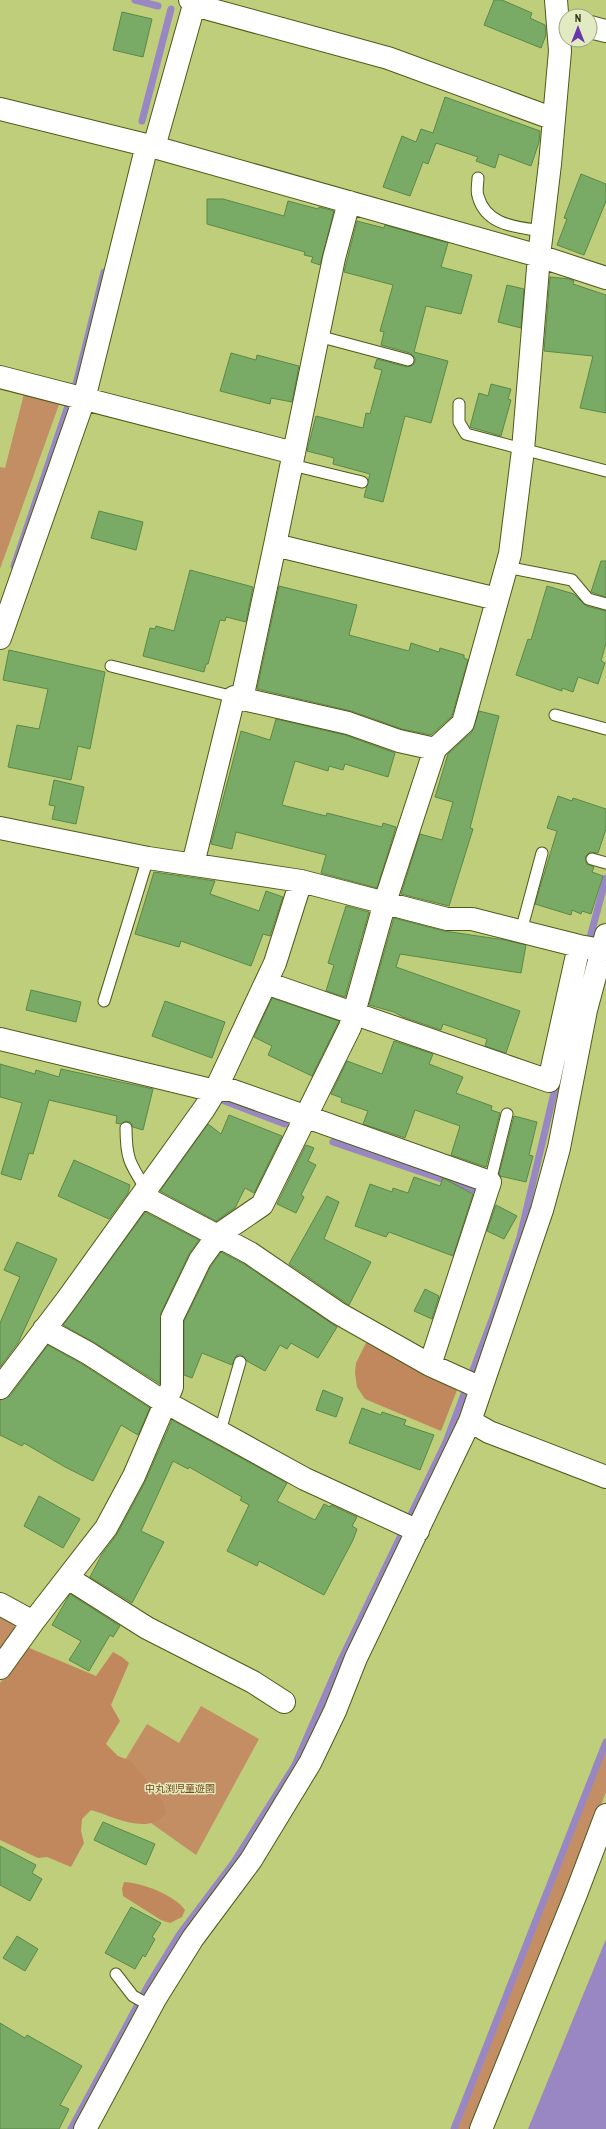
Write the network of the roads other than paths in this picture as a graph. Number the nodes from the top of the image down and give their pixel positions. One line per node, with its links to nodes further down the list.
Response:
1 (192, 2): 4 (street); 5 (street)
2 (560, 48): 4 (street)
3 (0, 109): 5 (street)
4 (554, 119): 8 (street)
5 (151, 146): 7 (street); 14 (street)
6 (478, 178): 8 (lane)
7 (349, 202): 9 (street); 11 (street)
8 (542, 231): 9 (street)
9 (539, 256): 10 (street); 16 (street)
10 (606, 278)
11 (318, 336): 12 (lane); 17 (street)
12 (408, 360)
13 (0, 377): 14 (street)
14 (84, 399): 17 (street); 24 (street)
15 (459, 404): 16 (lane)
16 (523, 450): 18 (lane); 21 (street)
17 (293, 459): 19 (lane); 20 (street)
18 (606, 472)
19 (362, 482)
20 (275, 545): 22 (street); 26 (street)
21 (506, 567): 22 (street); 23 (lane)
22 (498, 599): 29 (street)
23 (606, 604)
24 (0, 638)
25 (111, 666): 26 (lane)
26 (238, 698): 29 (street); 35 (street)
27 (555, 715): 28 (lane)
28 (606, 729)
29 (435, 749): 37 (street)
30 (0, 828): 32 (street)
31 (542, 853): 38 (lane)
32 (148, 858): 35 (street); 41 (lane)
33 (592, 859): 34 (lane)
34 (605, 863)
35 (193, 864): 36 (street)
36 (301, 881): 37 (street); 40 (street)
37 (385, 902): 38 (street); 42 (street)
38 (521, 931): 39 (street)
39 (593, 945): 42 (street); 54 (street)
40 (266, 983): 42 (street); 44 (street)
41 (104, 1001)
42 (354, 1014): 46 (street)
43 (0, 1039): 44 (street)
44 (215, 1090): 46 (street); 49 (street)
45 (507, 1114): 48 (lane)
46 (306, 1117): 48 (street); 50 (street)
47 (126, 1128): 49 (lane)
48 (490, 1182): 53 (street)
49 (144, 1192): 50 (street); 51 (street)
50 (218, 1235): 53 (street); 56 (street)
51 (44, 1329): 55 (street); 56 (street)
52 (240, 1362): 58 (lane)
53 (430, 1366): 54 (street)
54 (472, 1384): 57 (street)
55 (0, 1388)
56 (165, 1402): 58 (street); 61 (street)
57 (470, 1421): 59 (street); 60 (street)
58 (220, 1431): 60 (street)
59 (606, 1477)
60 (409, 1527): 68 (street)
61 (68, 1578): 63 (street); 65 (street)
62 (0, 1604): 63 (street)
63 (33, 1622): 64 (street)
64 (0, 1668)
65 (284, 1702)
66 (606, 1815): 70 (street)
67 (116, 1974): 68 (lane)
68 (143, 2001): 69 (street)
69 (85, 2129)
70 (481, 2129)

